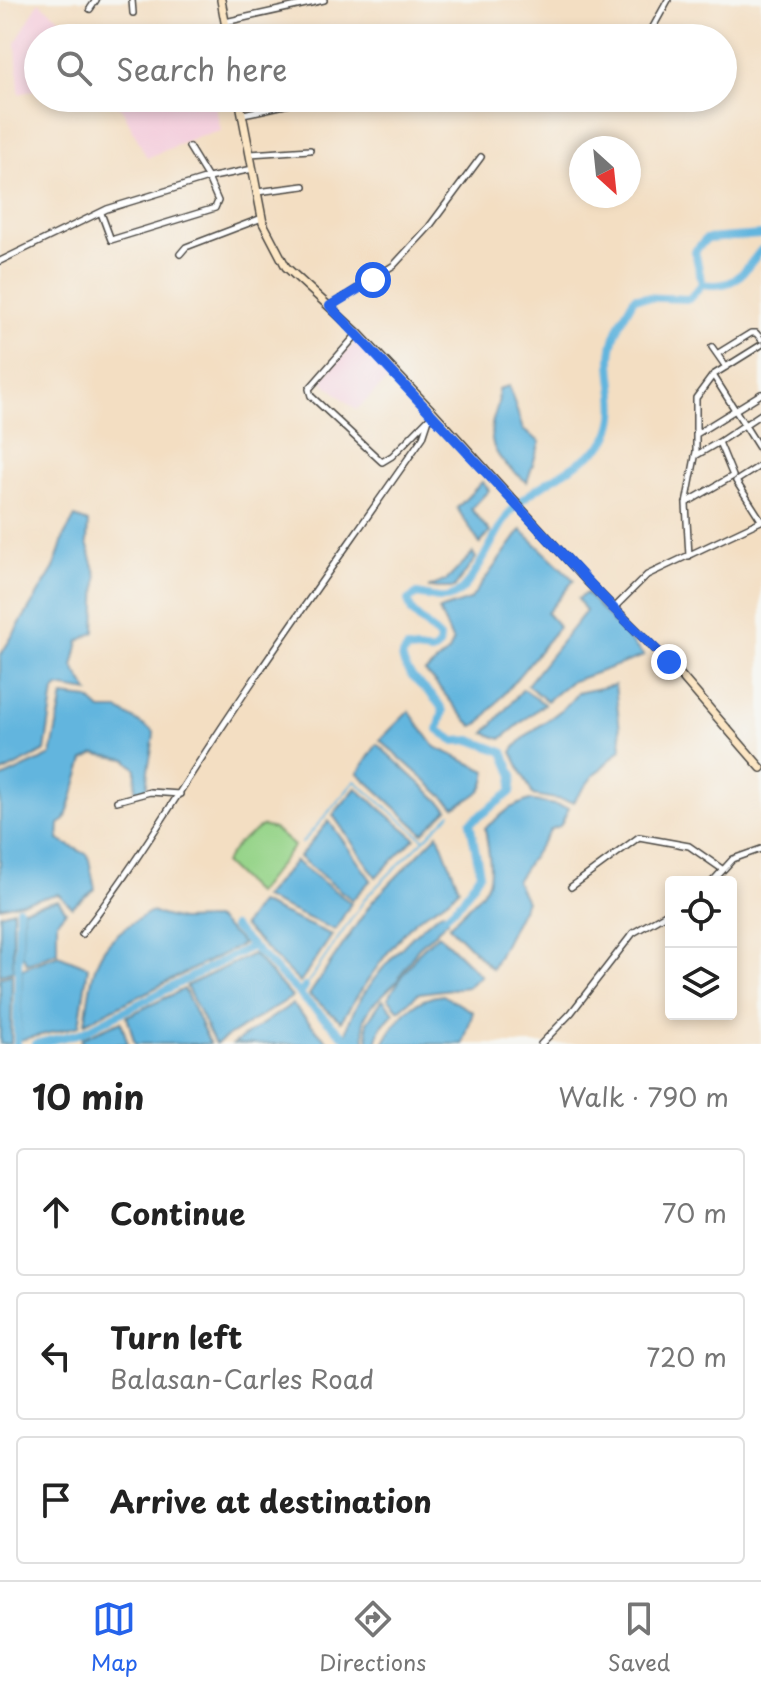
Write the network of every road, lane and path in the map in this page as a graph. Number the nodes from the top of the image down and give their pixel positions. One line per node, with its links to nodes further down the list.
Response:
1 (96, 0): 6 (street)
2 (132, 0): 7 (street)
3 (221, 0): 8 (main road)
4 (324, 0): 8 (street)
5 (668, 0): 9 (street)
6 (90, 9)
7 (133, 13)
8 (225, 22)
9 (655, 24)
10 (254, 112): 11 (street)
11 (242, 114): 14 (main road)
12 (189, 147): 17 (street)
13 (310, 150): 14 (street)
14 (250, 154): 16 (main road)
15 (481, 157): 24 (street)
16 (253, 169): 17 (street); 19 (main road)
17 (208, 178): 20 (street); 20 (street)
18 (304, 186): 19 (street)
19 (257, 192): 21 (main road)
20 (101, 213): 23 (street)
21 (262, 218): 22 (street); 24 (main road)
22 (180, 254)
23 (0, 261)
24 (330, 306): 25 (main road)
25 (358, 333): 34 (main road); 34 (street)
26 (761, 342): 28 (street); 29 (street)
27 (712, 347): 28 (street)
28 (717, 354): 29 (street)
29 (726, 367): 30 (street)
30 (713, 375): 32 (street); 36 (street)
31 (761, 394): 32 (street)
32 (735, 409): 35 (street); 36 (street)
33 (761, 414): 35 (street)
34 (432, 416): 45 (main road); 47 (street)
35 (745, 425): 37 (street); 38 (street)
36 (697, 433): 39 (street)
37 (719, 442): 39 (street); 41 (street)
38 (761, 451)
39 (695, 456): 42 (street)
40 (761, 465): 41 (street)
41 (734, 478): 42 (street); 43 (street)
42 (686, 504): 44 (street)
43 (761, 521): 44 (street)
44 (689, 556): 45 (street)
45 (613, 608): 46 (main road)
46 (761, 768)
47 (181, 794): 48 (street); 54 (street)
48 (117, 801)
49 (761, 849): 50 (street)
50 (722, 869): 51 (street); 52 (street)
51 (717, 876)
52 (571, 887)
53 (665, 914): 55 (street)
54 (82, 934)
55 (541, 1044)

